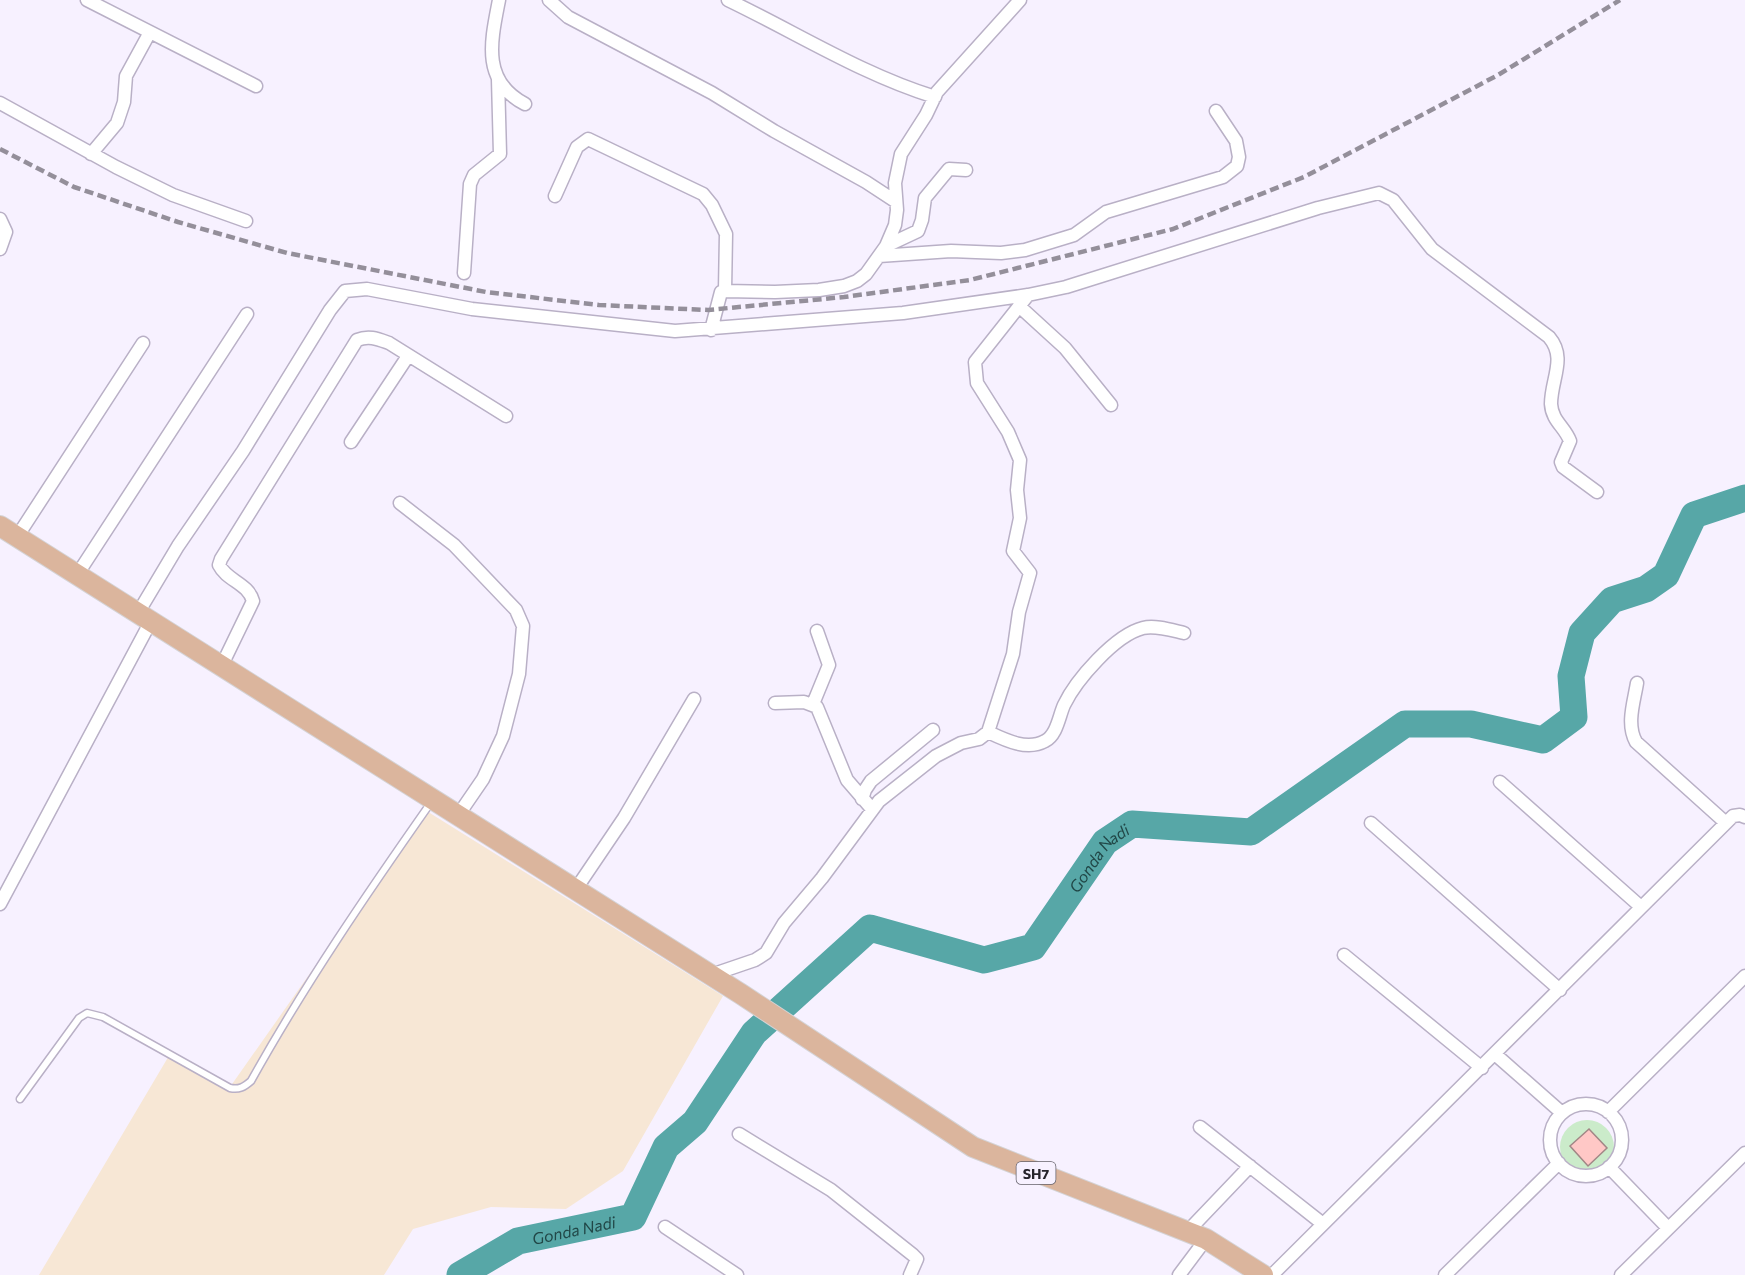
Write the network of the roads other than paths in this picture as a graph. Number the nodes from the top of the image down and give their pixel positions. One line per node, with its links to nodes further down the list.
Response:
1 (87, 0): 6 (street)
2 (499, 0): 7 (street)
3 (549, 0): 16 (street)
4 (730, 0): 9 (street)
5 (1020, 0): 9 (street)
6 (150, 32): 8 (street); 13 (street)
7 (498, 79): 11 (street); 21 (street)
8 (256, 86)
9 (934, 97): 16 (street)
10 (0, 103): 13 (street)
11 (525, 104)
12 (1216, 111): 20 (street)
13 (91, 153): 18 (street)
14 (966, 170): 20 (street)
15 (555, 196): 22 (street)
16 (895, 201): 20 (street)
17 (0, 219): 19 (street)
18 (246, 221)
19 (0, 249)
20 (882, 251): 22 (street)
21 (464, 273)
22 (725, 291): 26 (street)
23 (1028, 295): 24 (street); 26 (street); 32 (street)
24 (1019, 306): 29 (street); 46 (street)
25 (247, 314): 36 (street)
26 (711, 330): 37 (street)
27 (143, 343): 35 (street)
28 (408, 356): 30 (street); 31 (street); 40 (street)
29 (1111, 405)
30 (506, 416)
31 (351, 442)
32 (1597, 492)
33 (400, 503): 52 (street)
34 (0, 526): 35 (main road)
35 (17, 537): 36 (main road)
36 (77, 575): 37 (main road)
37 (145, 617): 40 (main road); 56 (street)
38 (817, 631): 44 (street)
39 (1184, 633): 46 (street)
40 (222, 666): 48 (main road)
41 (1637, 683): 54 (street)
42 (694, 699): 55 (street)
43 (775, 703): 44 (street)
44 (813, 704): 49 (street)
45 (933, 730): 49 (street)
46 (988, 732): 50 (street)
47 (1500, 782): 57 (street)
48 (434, 798): 52 (main road); 64 (lane)
49 (862, 799): 50 (street)
50 (872, 809): 59 (street)
51 (1743, 813): 54 (street)
52 (459, 814): 55 (main road)
53 (1371, 823): 61 (street)
54 (1726, 823): 57 (street)
55 (576, 889): 59 (main road)
56 (0, 904)
57 (1641, 907): 61 (street)
58 (1344, 955): 63 (street)
59 (711, 975): 76 (main road, SH7)
60 (1745, 976): 65 (street)
61 (1560, 990): 62 (street)
62 (1496, 1054): 63 (street); 66 (street)
63 (1482, 1068): 73 (street)
64 (20, 1100)
65 (1608, 1112): 66 (street); 72 (street)
66 (1562, 1113): 70 (street)
67 (1200, 1127): 71 (street)
68 (739, 1134): 78 (street)
69 (1745, 1153): 75 (street)
70 (1558, 1163): 72 (street); 82 (street)
71 (1250, 1166): 73 (street); 76 (street)
72 (1609, 1167): 75 (street)
73 (1323, 1224): 81 (street)
74 (665, 1227): 77 (street)
75 (1668, 1228): 83 (street)
76 (1197, 1235): 79 (street); 80 (main road, SH7)
77 (737, 1275)
78 (910, 1275)
79 (1179, 1275)
80 (1263, 1275)
81 (1272, 1275)
82 (1445, 1275)
83 (1621, 1275)

